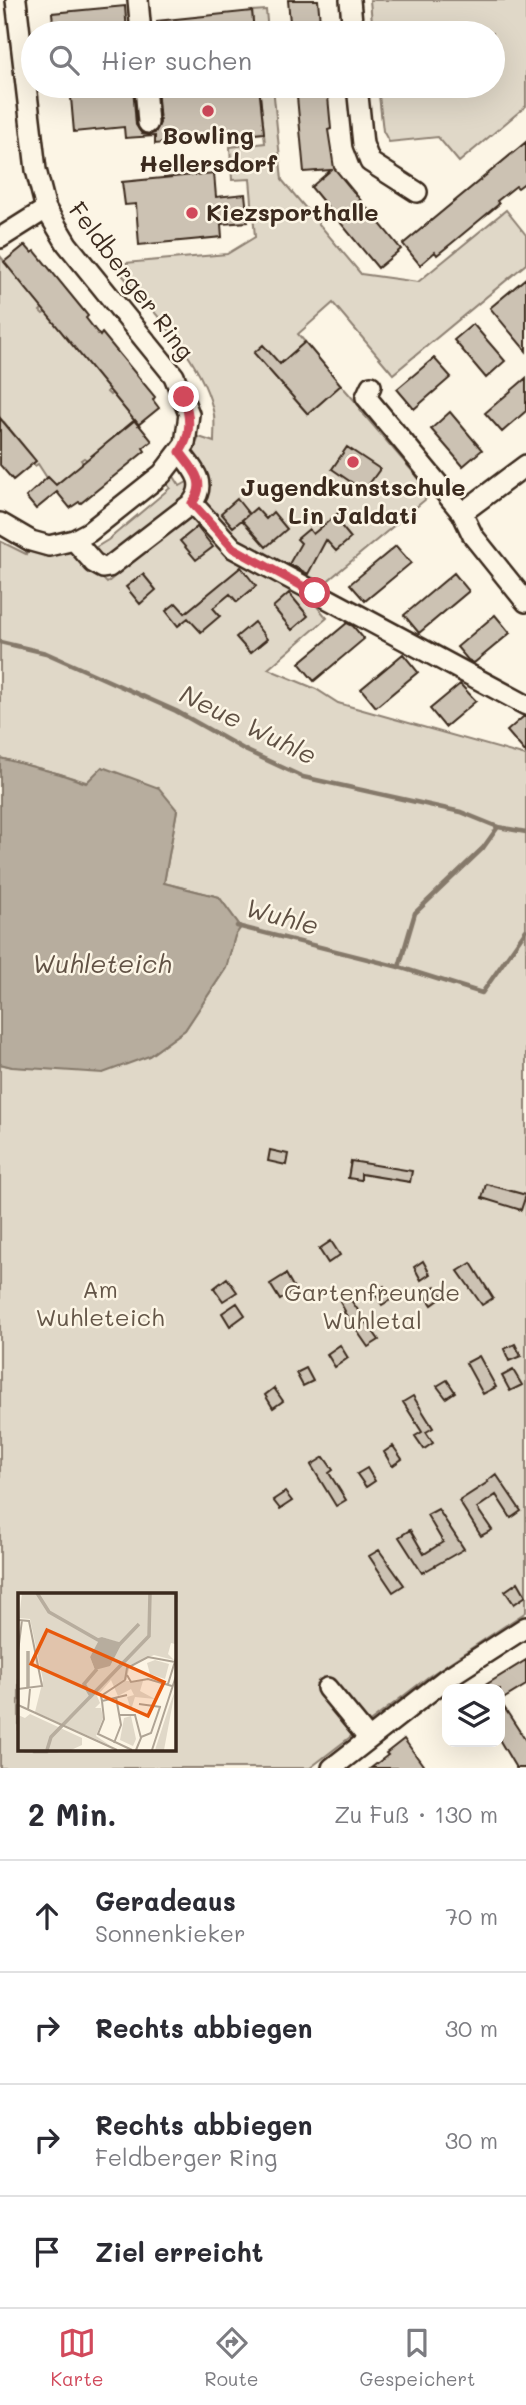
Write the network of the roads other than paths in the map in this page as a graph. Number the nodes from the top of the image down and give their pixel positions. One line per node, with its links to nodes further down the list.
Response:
1 (16, 0): 6 (street, Feldberger Ring)
2 (138, 0): 4 (street)
3 (349, 0): 5 (street)
4 (140, 21)
5 (351, 21)
6 (21, 42)
7 (28, 98): 12 (street, Feldberger Ring)
8 (146, 98): 10 (street)
9 (358, 98): 11 (street)
10 (148, 123)
11 (417, 192)
12 (46, 209): 13 (street, Feldberger Ring); 15 (street, Feldberger Ring)
13 (0, 238)
14 (371, 386): 18 (street)
15 (180, 452): 17 (street); 20 (street, Feldberger Ring)
16 (526, 465): 18 (street)
17 (192, 503): 20 (street); 22 (street)
18 (462, 513): 21 (street)
19 (0, 523): 20 (street, Feldberger Ring)
20 (74, 540)
21 (526, 602)
22 (526, 705)
23 (526, 1627): 25 (street)
24 (327, 1688): 25 (street)
25 (369, 1739): 26 (street)
26 (332, 1768)

